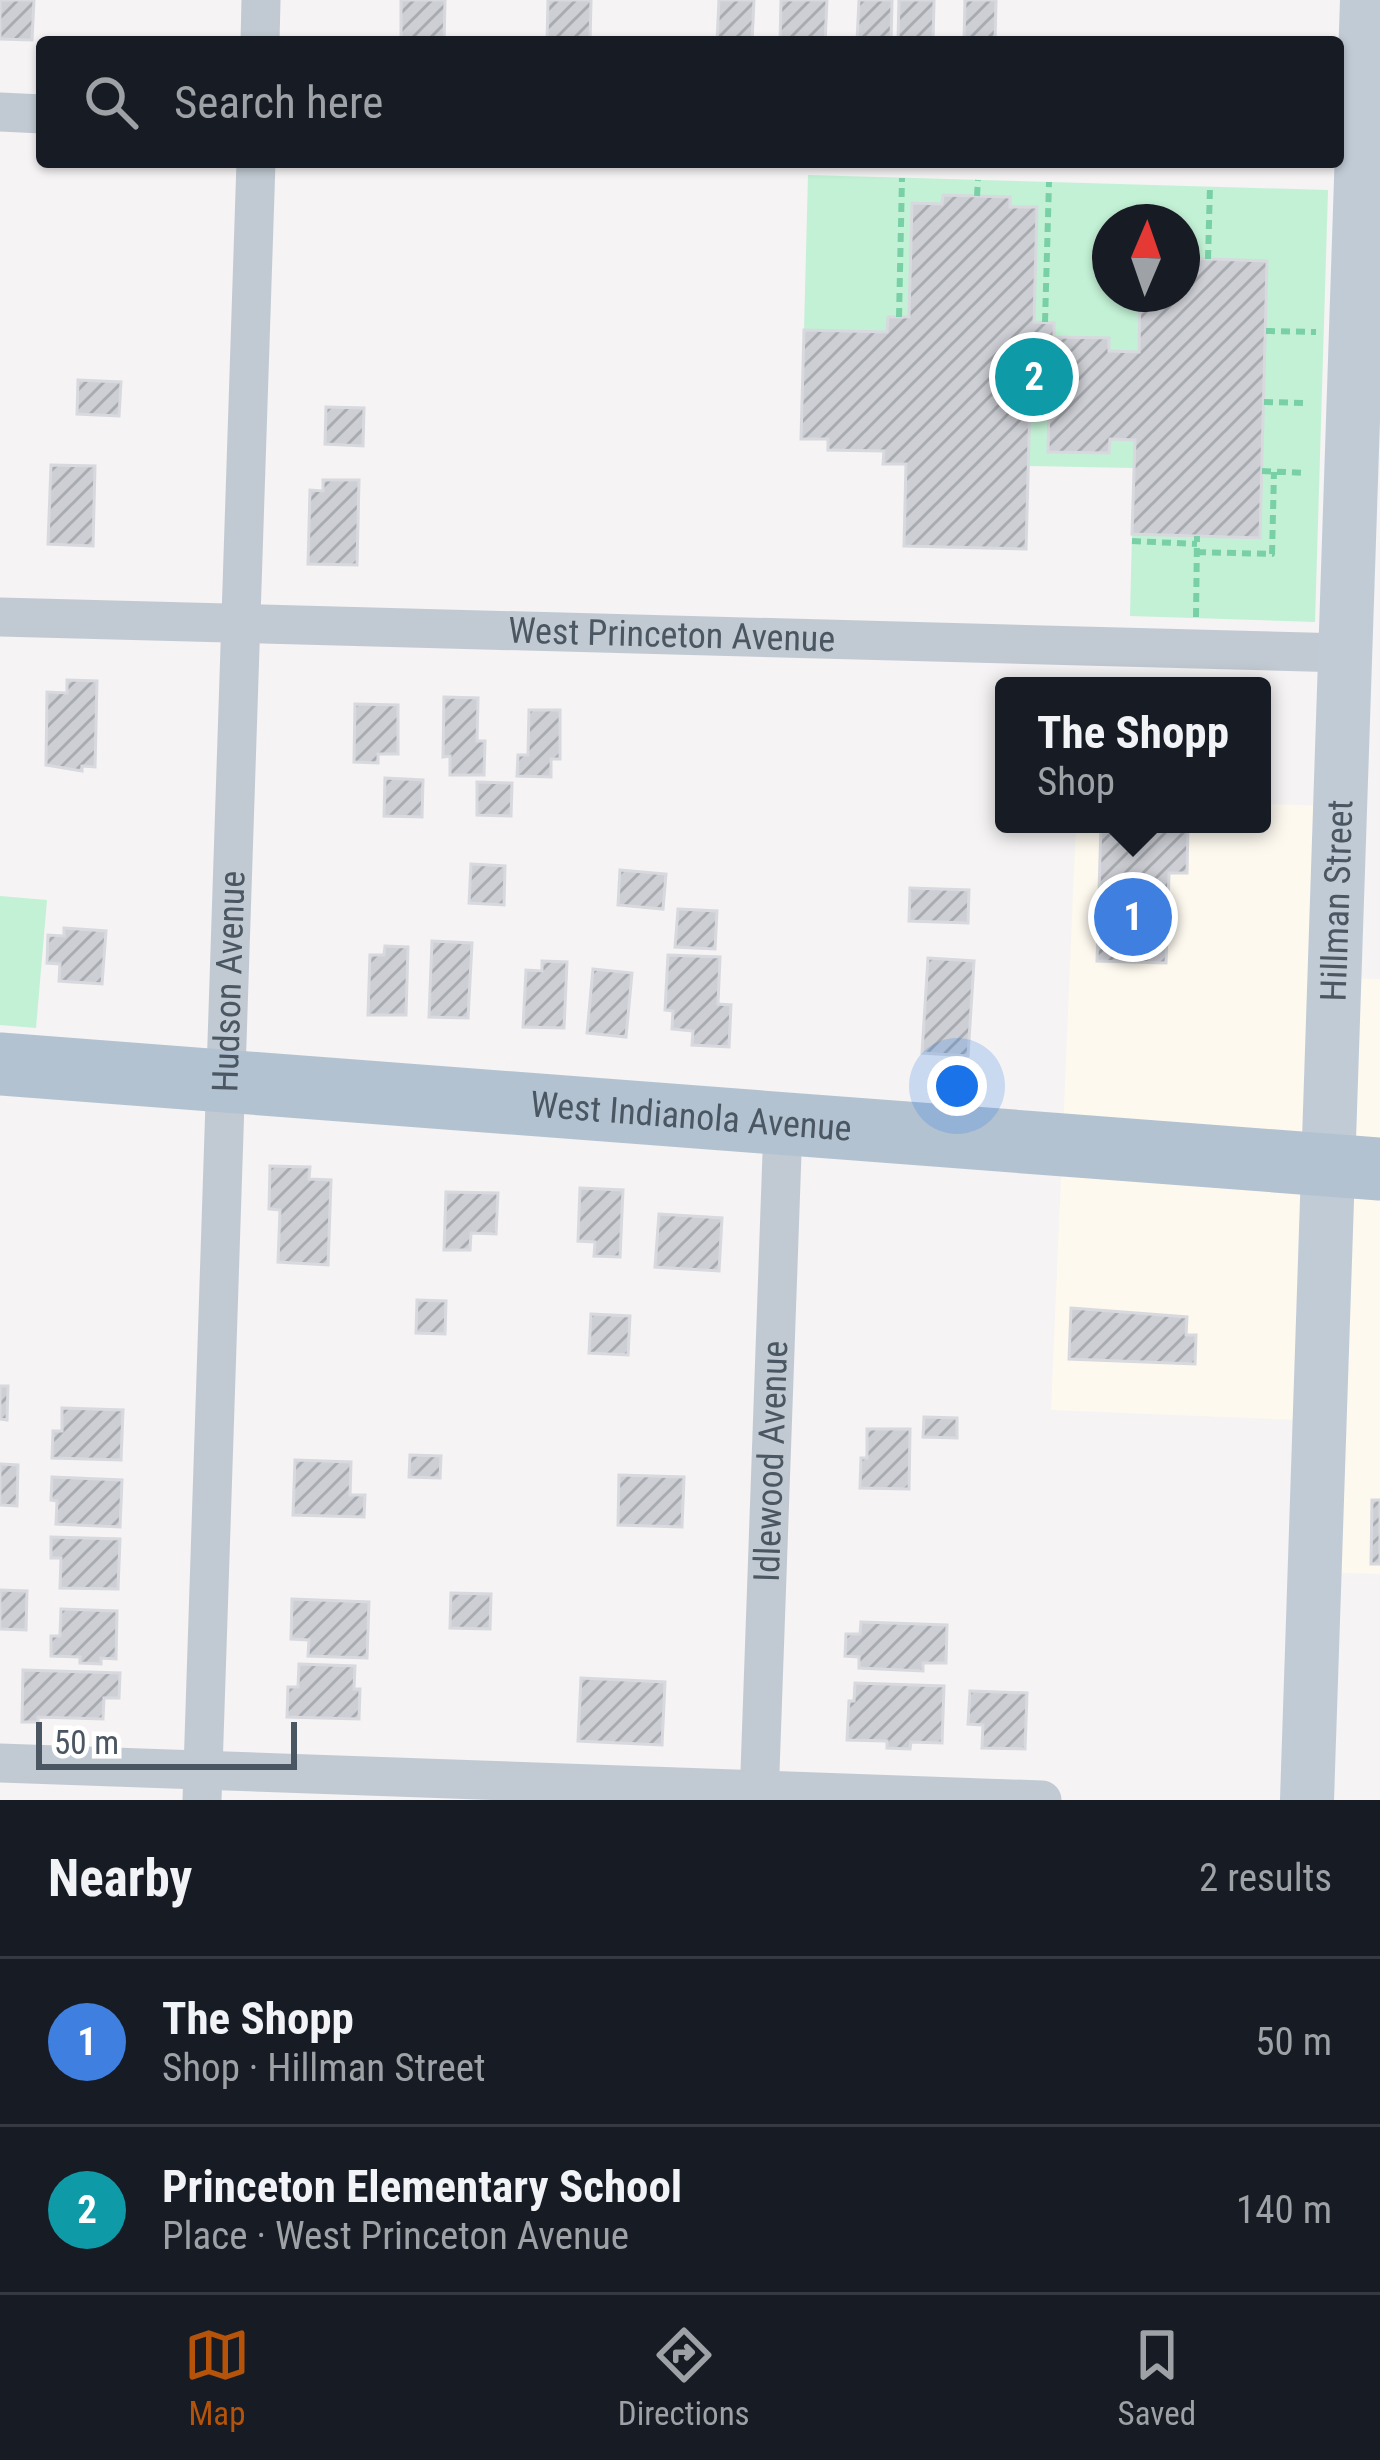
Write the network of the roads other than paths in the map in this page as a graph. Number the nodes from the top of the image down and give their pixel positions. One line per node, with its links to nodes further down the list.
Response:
1 (261, 0): 3 (street)
2 (1367, 0): 6 (street, Hillman Street)
3 (260, 36)
4 (0, 112): 5 (street)
5 (36, 113)
6 (1350, 147): 8 (street, Hillman Street)
7 (256, 168): 10 (street, Hudson Avenue)
8 (1350, 490): 11 (street, Hillman Street)
9 (0, 616): 10 (street, West Princeton Avenue)
10 (242, 623): 11 (street, West Princeton Avenue); 13 (street, Hudson Avenue)
11 (1346, 653): 15 (street, Hillman Street)
12 (0, 1064): 13 (main road, West Indianola Avenue)
13 (226, 1083): 14 (main road, West Indianola Avenue); 17 (street, Hudson Avenue)
14 (783, 1125): 15 (main road, West Indianola Avenue); 18 (street, Idlewood Avenue)
15 (1354, 1168): 20 (street, Hillman Street)
16 (0, 1762): 17 (street)
17 (203, 1785): 18 (street)
18 (759, 1795): 19 (street)
19 (1042, 1800)
20 (1307, 1800)

